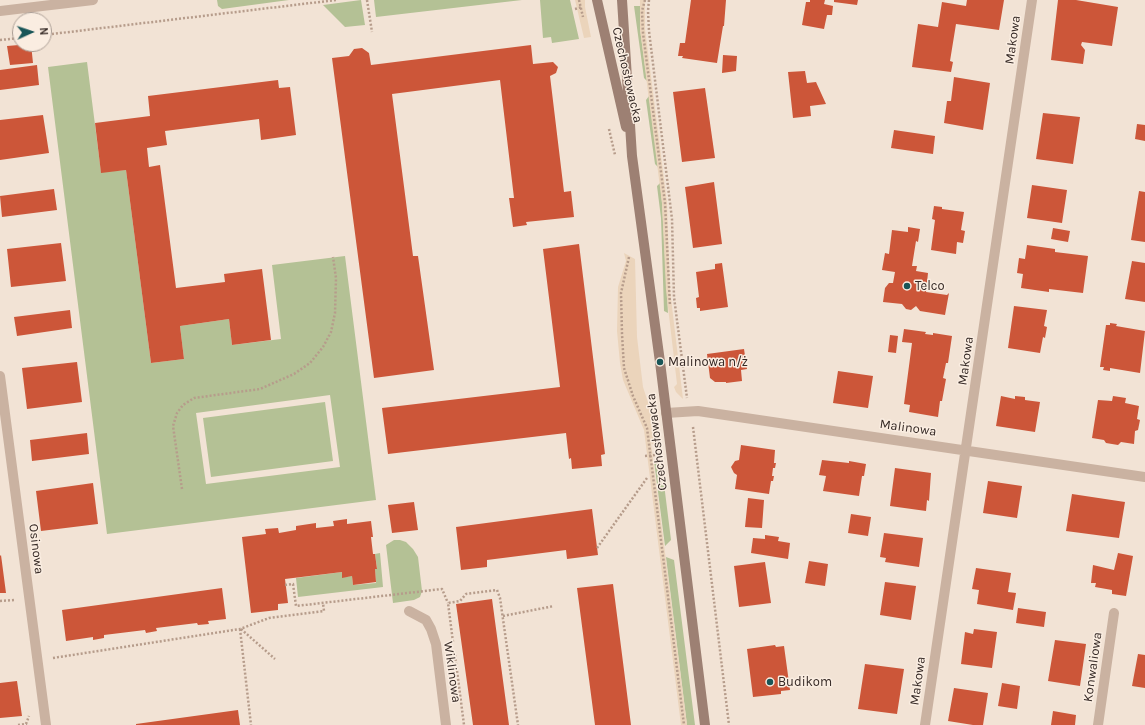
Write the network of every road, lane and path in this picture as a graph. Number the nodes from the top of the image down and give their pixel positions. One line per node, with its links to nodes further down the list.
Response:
1 (93, 0): 10 (street)
2 (336, 0): 13 (path)
3 (367, 0): 12 (path)
4 (579, 0): 11 (path)
5 (597, 0): 17 (street, Czechosłowacka)
6 (622, 0): 17 (street, Czechosłowacka)
7 (645, 0): 21 (path)
8 (649, 0): 23 (path)
9 (1032, 0): 26 (street, Makowa)
10 (0, 11)
11 (584, 22)
12 (372, 32)
13 (52, 34)
14 (12, 39): 15 (path)
15 (0, 40)
16 (608, 123): 18 (path)
17 (632, 156): 24 (street, Czechosłowacka)
18 (616, 162)
19 (629, 256): 48 (path)
20 (333, 258): 29 (path)
21 (670, 308)
22 (0, 376): 43 (street, Osinowa)
23 (687, 400)
24 (666, 413): 26 (street, Malinowa); 49 (street, Czechosłowacka)
25 (693, 425): 50 (path)
26 (965, 450): 27 (street, Malinowa); 51 (street, Makowa)
27 (1145, 477)
28 (647, 478): 30 (path)
29 (182, 489)
30 (597, 548)
31 (285, 585): 34 (path)
32 (14, 600): 33 (path)
33 (0, 602)
34 (323, 603): 35 (path); 40 (path)
35 (448, 603): 39 (path); 46 (path)
36 (554, 606): 39 (path)
37 (409, 611): 45 (street, Wiklinowa)
38 (1114, 613): 52 (street, Konwaliowa)
39 (503, 616): 47 (path)
40 (240, 629): 41 (path); 42 (path); 44 (path)
41 (52, 658)
42 (274, 659)
43 (46, 725)
44 (251, 725)
45 (446, 725)
46 (464, 725)
47 (518, 725)
48 (684, 725)
49 (706, 725)
50 (730, 725)
51 (925, 725)
52 (1098, 725)

